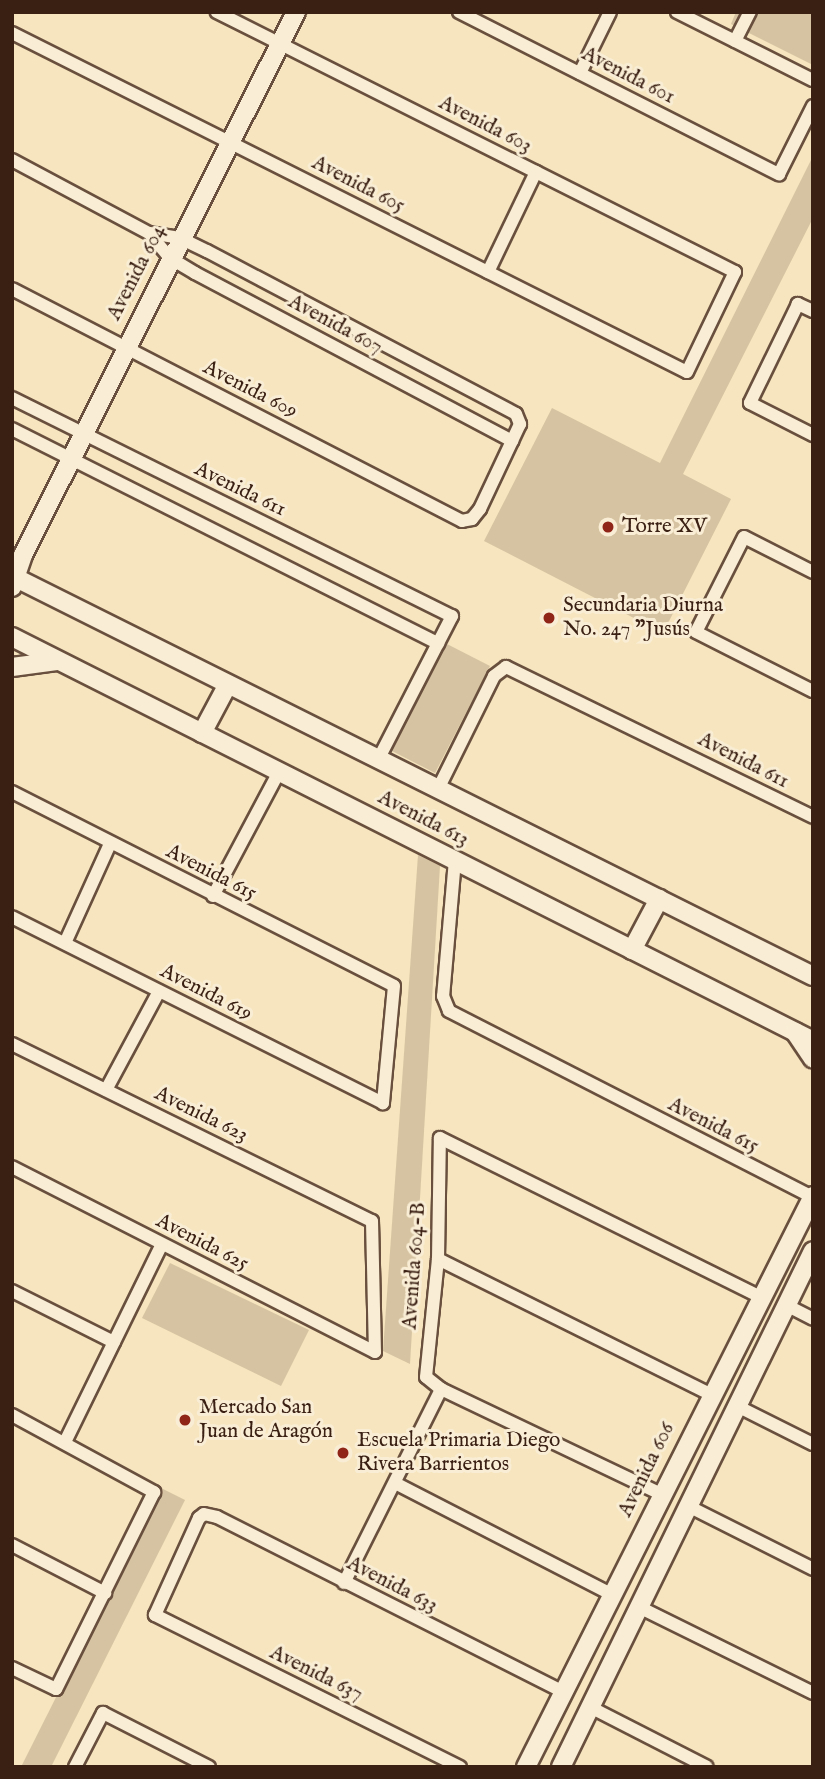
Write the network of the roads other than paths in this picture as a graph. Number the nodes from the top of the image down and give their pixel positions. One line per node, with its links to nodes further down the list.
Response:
1 (217, 12): 9 (street, Avenida 603)
2 (296, 12): 9 (street, Avenida 604)
3 (459, 12): 10 (street, Avenida 601)
4 (610, 12): 10 (street)
5 (677, 12): 8 (street)
6 (750, 12): 8 (street)
7 (12, 33): 13 (street, Avenida 605)
8 (735, 41): 11 (street)
9 (279, 44): 13 (street, Avenida 604); 15 (street, Avenida 603)
10 (580, 73): 12 (street, Avenida 601)
11 (813, 80)
12 (813, 106)
13 (229, 142): 17 (street, Avenida 604); 19 (street, Avenida 605)
14 (12, 160): 16 (street, Avenida 607)
15 (536, 172): 19 (street); 23 (street, Avenida 603)
16 (149, 233): 17 (street, Avenida 607); 18 (street, Avenida 607)
17 (180, 238): 18 (street, Avenida 604); 28 (street, Avenida 607)
18 (170, 258): 22 (street, Avenida 604); 28 (street, Avenida 607)
19 (488, 272): 23 (street, Avenida 605)
20 (12, 289): 22 (street, Avenida 609)
21 (813, 311): 27 (street)
22 (125, 348): 26 (street, Avenida 604); 28 (street, Avenida 609)
23 (687, 372)
24 (12, 398): 26 (street, Avenida 611)
25 (12, 429): 29 (street)
26 (84, 435): 29 (street, Avenida 604); 33 (street, Avenida 611)
27 (813, 435)
28 (512, 441)
29 (72, 461): 30 (street, Avenida 604); 33 (street)
30 (15, 572): 36 (street, Avenida 613)
31 (813, 572): 37 (street)
32 (12, 637): 34 (street, Avenida 613)
33 (438, 643): 39 (street)
34 (60, 661): 35 (street); 38 (street, Avenida 613)
35 (12, 667)
36 (228, 684): 38 (street); 39 (street, Avenida 613)
37 (813, 691)
38 (202, 733): 40 (street, Avenida 613)
39 (379, 758): 41 (street, Avenida 613)
40 (279, 772): 45 (street, Avenida 613); 46 (street)
41 (438, 789): 43 (street, Avenida 611); 47 (street, Avenida 613)
42 (12, 792): 44 (street, Avenida 615)
43 (813, 817)
44 (110, 844): 46 (street, Avenida 615); 49 (street)
45 (455, 860): 50 (street, Avenida 613); 60 (street, Avenida 615)
46 (214, 896): 58 (street, Avenida 615)
47 (659, 899): 50 (street); 51 (street, Avenida 613)
48 (12, 917): 49 (street, Avenida 619)
49 (65, 943): 52 (street, Avenida 619)
50 (632, 950): 53 (street, Avenida 613)
51 (813, 976)
52 (159, 990): 57 (street); 58 (street, Avenida 619)
53 (795, 1032): 54 (street, Avenida 613); 56 (street)
54 (813, 1041)
55 (12, 1044): 57 (street, Avenida 623)
56 (813, 1059)
57 (106, 1090): 61 (street, Avenida 623)
58 (383, 1103)
59 (12, 1167): 62 (street, Avenida 625)
60 (813, 1196): 66 (street, Avenida 606)
61 (372, 1221): 70 (street, Avenida 604-B)
62 (162, 1244): 69 (street); 70 (street, Avenida 625)
63 (813, 1251): 67 (street)
64 (438, 1259): 66 (street, Avenida 604-B); 71 (street, Avenida 604-B); 72 (street)
65 (12, 1291): 69 (street)
66 (763, 1298): 72 (street, Avenida 606)
67 (786, 1305): 68 (street); 73 (street)
68 (813, 1319)
69 (114, 1342): 75 (street)
70 (375, 1352)
71 (441, 1390): 77 (street); 78 (street)
72 (710, 1394): 78 (street, Avenida 606)
73 (737, 1406): 76 (street); 79 (street)
74 (12, 1415): 75 (street)
75 (65, 1442): 85 (street)
76 (813, 1444)
77 (395, 1483): 84 (street); 86 (street)
78 (661, 1494): 81 (street, Avenida 606)
79 (688, 1506): 82 (street); 83 (street)
80 (12, 1545): 85 (street)
81 (633, 1551): 82 (street); 86 (street, Avenida 606)
82 (660, 1564): 87 (street)
83 (813, 1569)
84 (344, 1583): 88 (street, Avenida 633); 90 (street, Avenida 633)
85 (105, 1593): 89 (street)
86 (611, 1594): 90 (street, Avenida 606)
87 (639, 1607): 91 (street); 92 (street)
88 (155, 1615): 95 (street, Avenida 637)
89 (12, 1668)
90 (563, 1692): 96 (street, Avenida 606)
91 (813, 1693)
92 (590, 1707): 97 (street); 98 (street)
93 (75, 1767): 94 (street)
94 (209, 1767)
95 (460, 1767)
96 (526, 1767)
97 (561, 1767)
98 (707, 1767)

